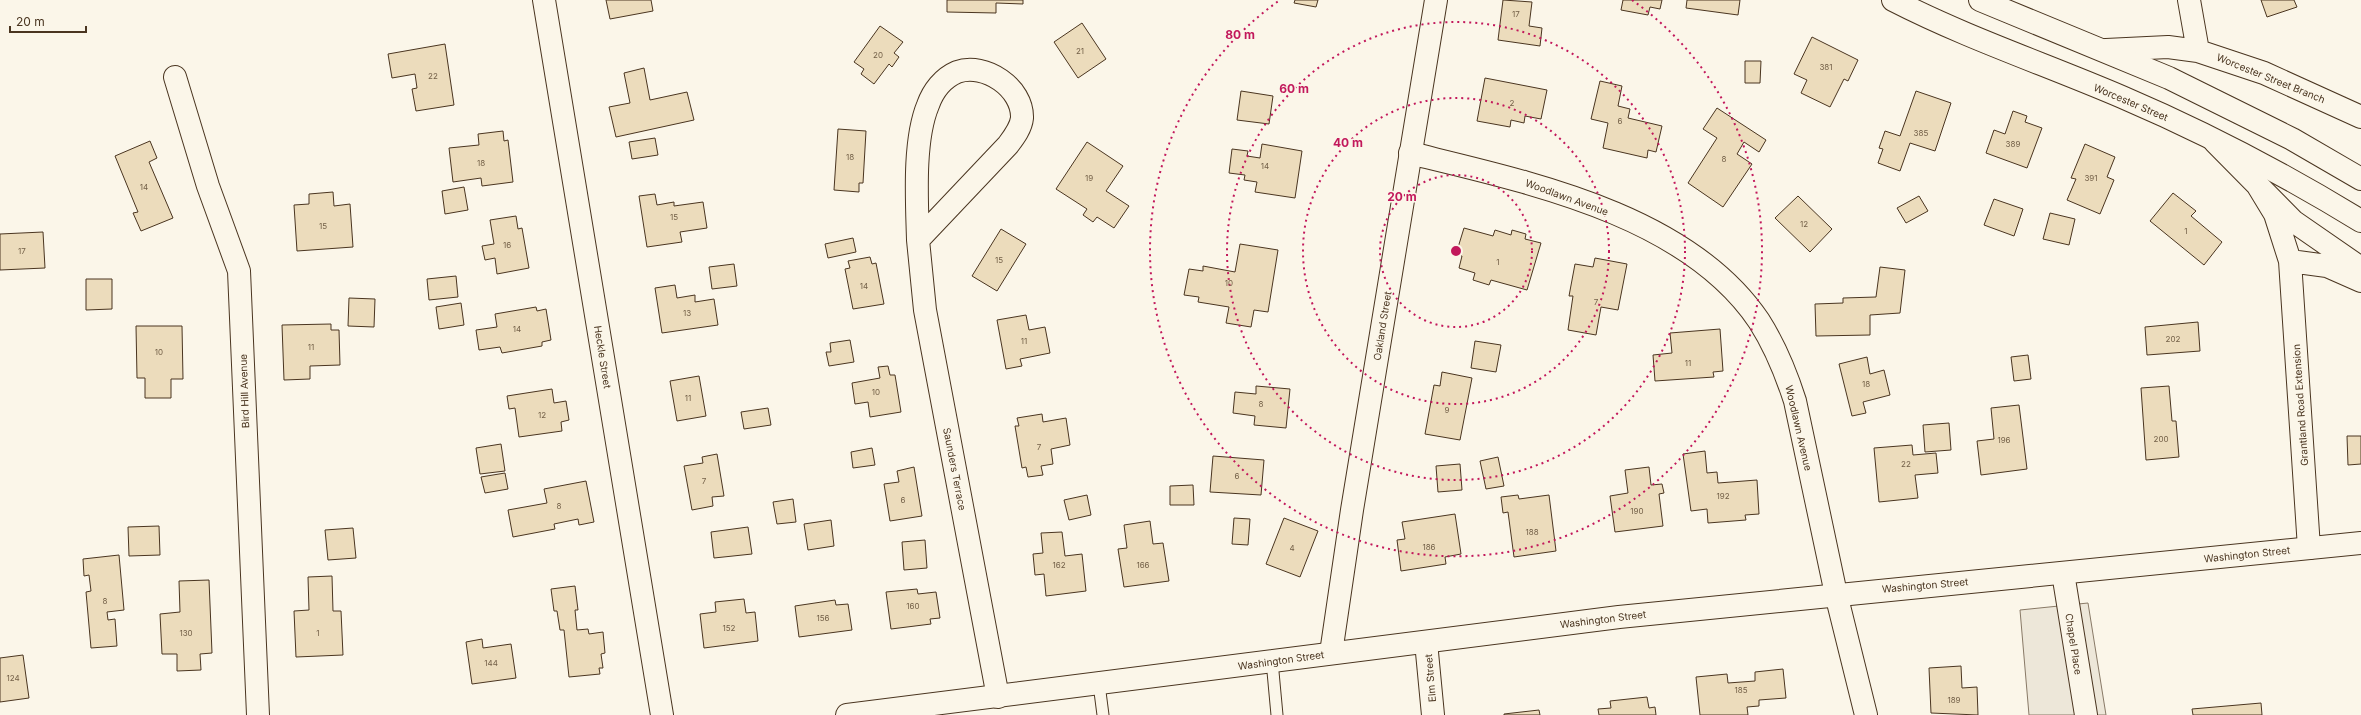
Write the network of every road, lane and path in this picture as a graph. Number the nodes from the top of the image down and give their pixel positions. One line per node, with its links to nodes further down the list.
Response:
1 (544, 0): 30 (main road, Heckle Street)
2 (1436, 0): 11 (main road, Oakland Street)
3 (1893, 0): 10 (main road, Worcester Street)
4 (1980, 0): 6 (main road)
5 (2189, 0): 7 (main road)
6 (2106, 50): 7 (main road, Worcester Street Branch); 12 (main road)
7 (2198, 50): 9 (main road, Worcester Street Branch)
8 (175, 77): 29 (main road, Bird Hill Avenue)
9 (2360, 114)
10 (2210, 137): 13 (main road); 14 (main road, Worcester Street)
11 (1410, 153): 22 (main road, Woodlawn Avenue); 24 (main road, Oakland Street)
12 (2361, 179)
13 (2258, 186): 16 (main road, Grantland Road Extension); 17 (main road)
14 (2361, 221)
15 (918, 240): 15 (main road, Saunders Terrace); 27 (main road, Saunders Terrace)
16 (2290, 261): 18 (main road); 20 (main road, Grantland Road Extension)
17 (2361, 268)
18 (2361, 281)
19 (2361, 544): 20 (main road, Washington Street)
20 (2309, 548): 21 (main road, Washington Street)
21 (2063, 572): 22 (main road, Washington Street); 36 (main road, Chapel Place)
22 (1836, 594): 23 (main road, Washington Street); 35 (main road, Woodlawn Avenue)
23 (1426, 642): 24 (main road, Washington Street); 34 (main road, Elm Street)
24 (1331, 653): 25 (main road, Washington Street)
25 (1272, 661): 26 (main road, Washington Street); 33 (lane)
26 (1098, 684): 27 (main road, Washington Street); 32 (lane)
27 (998, 696): 28 (main road, Washington Street)
28 (918, 710): 31 (main road, Washington Street)
29 (258, 715)
30 (662, 715)
31 (847, 715)
32 (1103, 715)
33 (1277, 715)
34 (1433, 715)
35 (1866, 715)
36 (2086, 715)

